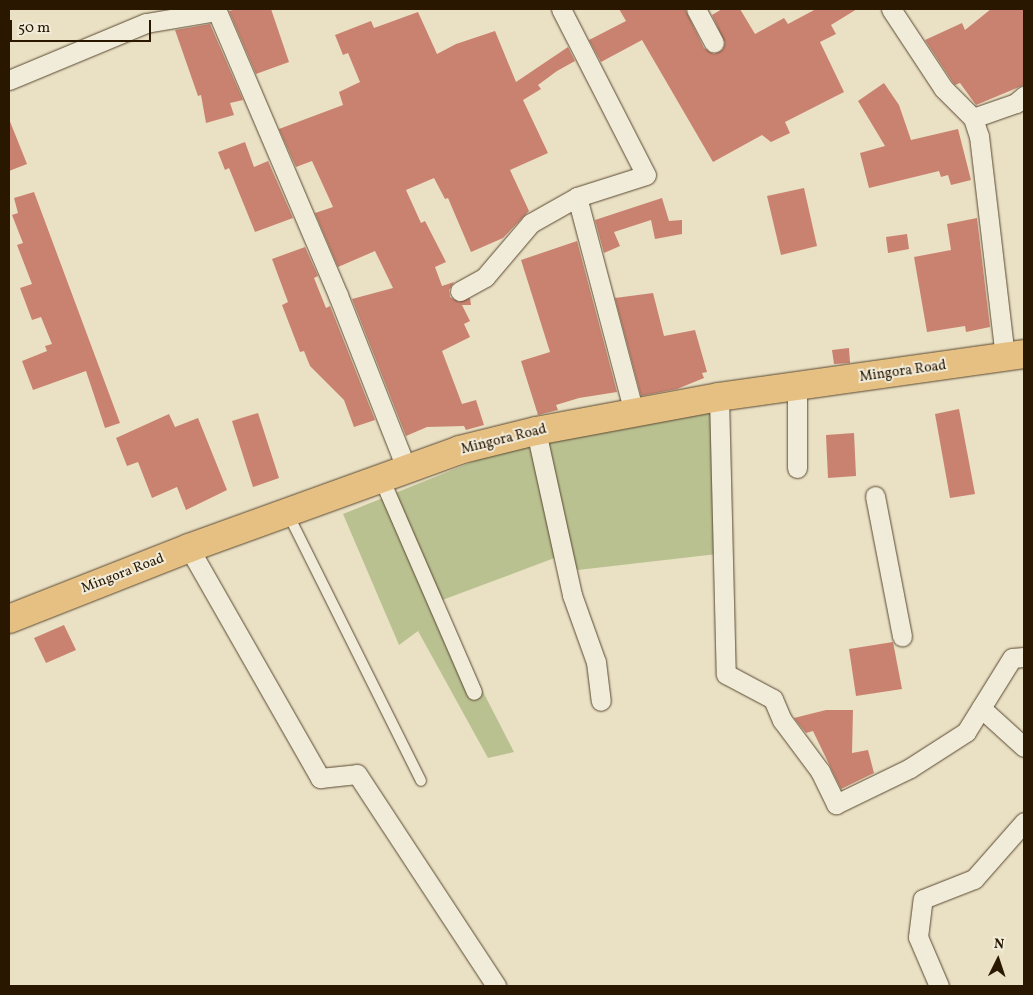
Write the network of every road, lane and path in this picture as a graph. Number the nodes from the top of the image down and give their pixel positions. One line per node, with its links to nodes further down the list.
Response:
1 (561, 9): 9 (street)
2 (696, 9): 5 (street)
3 (891, 9): 8 (street)
4 (217, 10): 6 (street); 16 (street)
5 (714, 43)
6 (9, 80)
7 (1024, 96): 8 (street)
8 (973, 118): 11 (street)
9 (577, 197): 10 (street); 14 (street)
10 (460, 291)
11 (1014, 356): 12 (main road, Mingora Road)
12 (797, 386): 13 (main road, Mingora Road); 17 (street)
13 (719, 397): 14 (main road, Mingora Road); 27 (street)
14 (634, 413): 15 (main road, Mingora Road)
15 (536, 431): 16 (main road, Mingora Road); 26 (street)
16 (406, 468): 18 (main road, Mingora Road)
17 (798, 468)
18 (381, 478): 20 (main road, Mingora Road); 25 (street)
19 (875, 496): 23 (street)
20 (288, 513): 21 (main road, Mingora Road); 29 (lane)
21 (189, 548): 22 (main road, Mingora Road); 31 (street)
22 (9, 619)
23 (902, 636)
24 (1024, 657): 27 (street)
25 (474, 692)
26 (601, 701)
27 (981, 708): 28 (street)
28 (1024, 747)
29 (421, 781)
30 (1024, 822): 32 (street)
31 (496, 986)
32 (940, 986)

